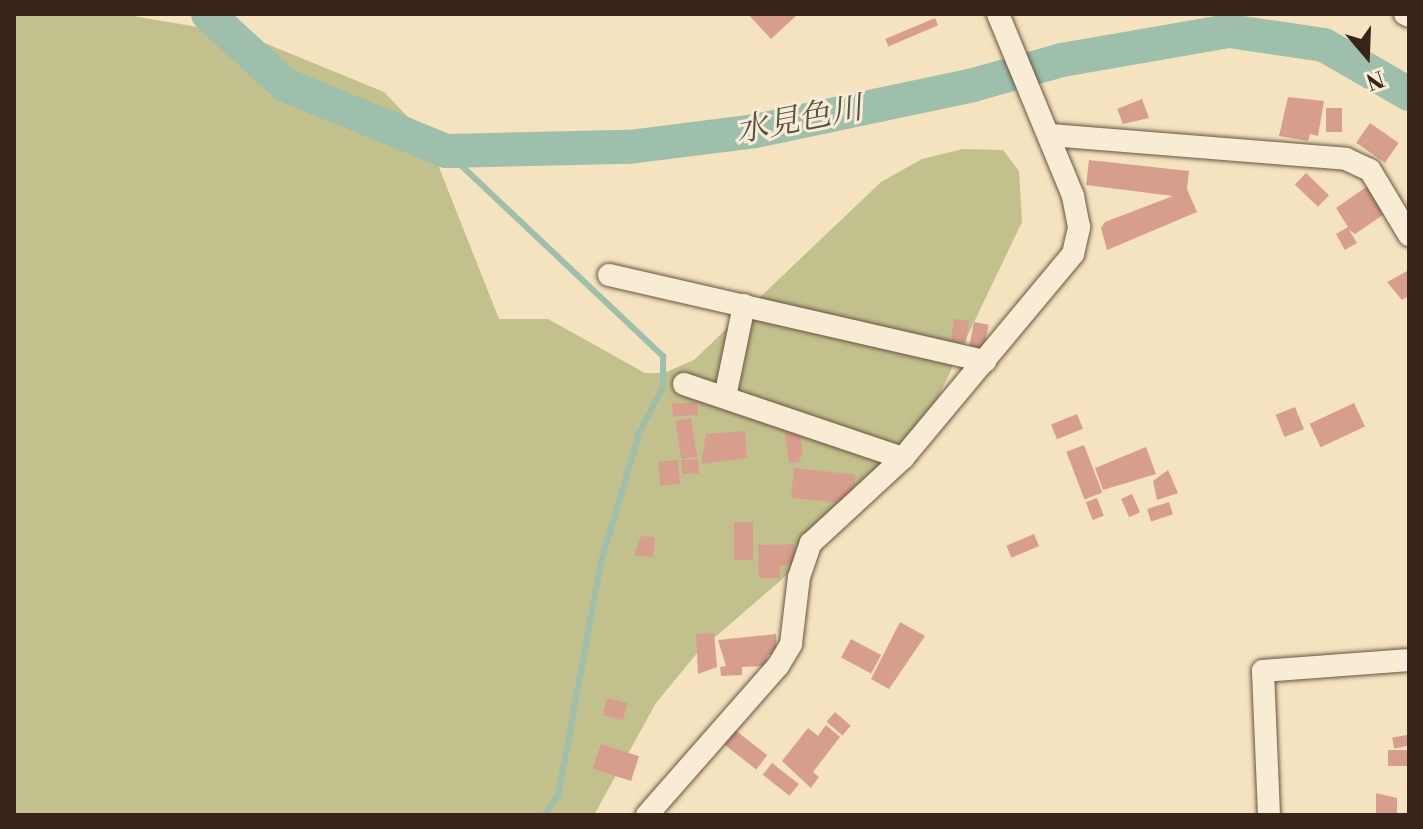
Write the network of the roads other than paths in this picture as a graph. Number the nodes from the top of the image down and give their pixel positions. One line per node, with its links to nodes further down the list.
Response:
1 (998, 14): 2 (street)
2 (1050, 135): 3 (street); 6 (street)
3 (1409, 235)
4 (609, 275): 5 (street)
5 (744, 305): 6 (street); 8 (street)
6 (985, 361): 9 (street)
7 (684, 384): 8 (street)
8 (725, 397): 9 (street)
9 (903, 458): 11 (street)
10 (1409, 660): 12 (street)
11 (647, 815)
12 (1269, 815)

